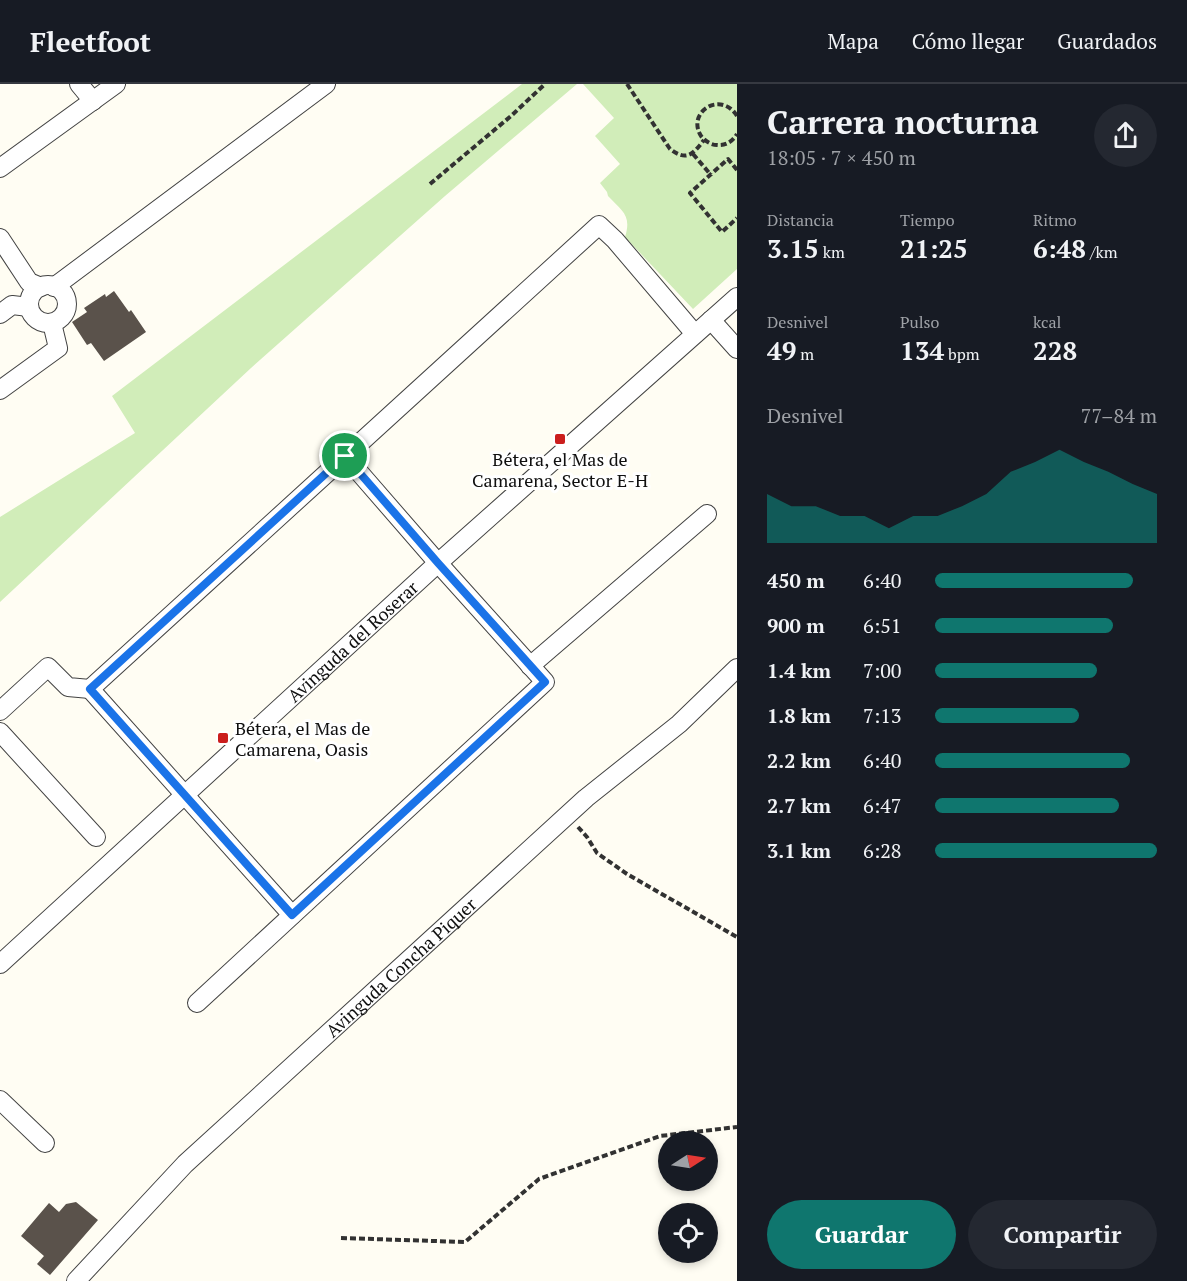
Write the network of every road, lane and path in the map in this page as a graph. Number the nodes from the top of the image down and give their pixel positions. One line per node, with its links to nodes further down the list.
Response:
1 (79, 84): 6 (street)
2 (116, 84): 6 (street)
3 (325, 84): 17 (street)
4 (545, 84): 14 (path)
5 (627, 84): 10 (path)
6 (93, 101): 11 (street)
7 (737, 116): 9 (path)
8 (737, 134): 9 (path)
9 (704, 140): 10 (path)
10 (693, 154): 13 (path)
11 (0, 168)
12 (737, 170): 13 (path)
13 (711, 175): 15 (path)
14 (430, 184)
15 (737, 218)
16 (0, 238): 17 (street)
17 (47, 287): 19 (street); 22 (street)
18 (737, 297): 21 (street, Avinguda del Roserar)
19 (29, 308): 20 (street); 22 (street)
20 (0, 314)
21 (711, 320): 23 (street, Avinguda del Roserar); 24 (street)
22 (52, 323): 25 (street)
23 (695, 334): 26 (street); 28 (street, Avinguda del Roserar)
24 (737, 349)
25 (0, 390)
26 (345, 456): 28 (street); 31 (street)
27 (707, 514): 29 (street)
28 (438, 563): 29 (street); 34 (street, Avinguda del Roserar)
29 (530, 666): 37 (street)
30 (737, 668): 35 (street, Avinguda Concha Piquer)
31 (90, 689): 32 (street); 34 (street)
32 (0, 711)
33 (0, 732): 36 (street)
34 (185, 794): 37 (street); 39 (street, Avinguda del Roserar)
35 (568, 815): 38 (path); 45 (street, Avinguda Concha Piquer)
36 (96, 837)
37 (292, 915): 40 (street)
38 (737, 937)
39 (0, 964)
40 (197, 1003)
41 (0, 1100): 43 (street)
42 (737, 1126): 44 (path)
43 (45, 1143)
44 (341, 1238)
45 (76, 1281)

